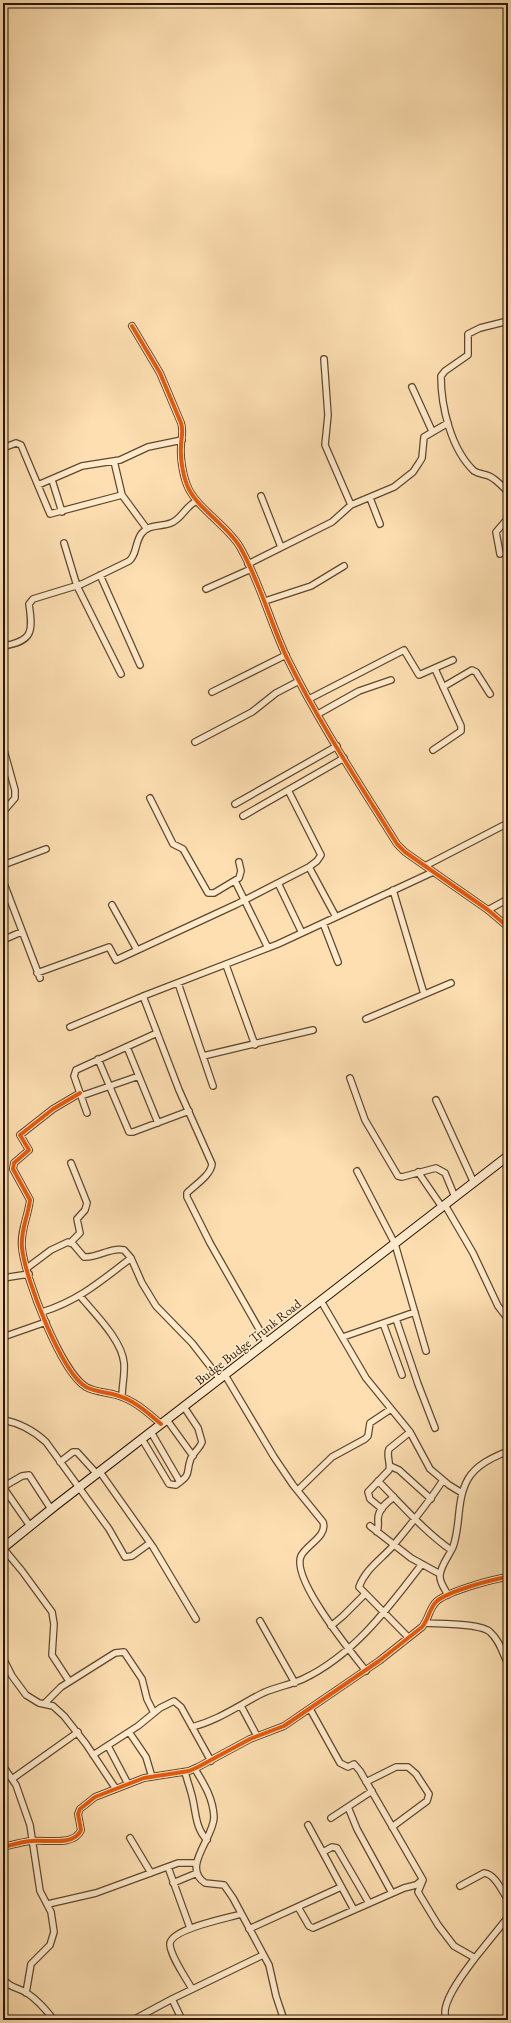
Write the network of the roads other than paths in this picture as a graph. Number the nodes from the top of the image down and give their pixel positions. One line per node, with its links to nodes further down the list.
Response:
1 (508, 321): 5 (street)
2 (132, 326): 7 (street)
3 (324, 359): 17 (street)
4 (412, 387): 6 (street)
5 (448, 423): 6 (street); 12 (street)
6 (432, 431): 15 (street)
7 (182, 440): 9 (street); 16 (street)
8 (3, 448): 11 (street)
9 (114, 461): 10 (street); 13 (street)
10 (52, 480): 11 (street); 18 (street)
11 (38, 485): 18 (street)
12 (508, 492)
13 (122, 495): 18 (street); 21 (street)
14 (261, 496): 23 (street)
15 (370, 498): 17 (street); 20 (street)
16 (197, 501): 21 (street); 26 (street)
17 (351, 505): 23 (street)
18 (62, 512)
19 (508, 518): 24 (street)
20 (380, 524)
21 (147, 529): 27 (street)
22 (64, 543): 28 (street)
23 (281, 547): 26 (street)
24 (500, 554)
25 (344, 566): 30 (street)
26 (250, 567): 29 (street); 30 (street)
27 (100, 575): 28 (street); 34 (street)
28 (77, 586): 31 (street); 36 (street)
29 (206, 589)
30 (265, 601): 32 (street)
31 (3, 646)
32 (286, 655): 38 (street); 40 (street)
33 (453, 660): 35 (street)
34 (140, 665)
35 (435, 669): 39 (street); 42 (street)
36 (121, 674)
37 (390, 680): 43 (street)
38 (299, 681): 42 (street); 44 (street)
39 (443, 687): 41 (street); 47 (street)
40 (212, 692)
41 (490, 694)
42 (309, 699): 43 (street)
43 (318, 714): 45 (street)
44 (195, 742)
45 (337, 746): 48 (street); 53 (street)
46 (3, 747): 49 (street)
47 (433, 750)
48 (344, 758): 51 (street); 60 (street)
49 (9, 770): 50 (street); 54 (street)
50 (3, 771)
51 (288, 790): 55 (street); 61 (street)
52 (150, 798): 64 (street)
53 (235, 804)
54 (3, 812)
55 (242, 816)
56 (508, 823): 60 (street)
57 (46, 849): 59 (street)
58 (239, 862): 64 (street)
59 (3, 865)
60 (425, 866): 62 (street)
61 (309, 867): 65 (street); 71 (street)
62 (433, 872): 66 (street); 70 (street)
63 (3, 881): 74 (street)
64 (234, 881): 68 (street)
65 (278, 883): 68 (street); 75 (street)
66 (393, 890): 71 (street); 83 (street)
67 (508, 899): 70 (street)
68 (244, 901): 77 (street); 78 (street)
69 (112, 905): 78 (street)
70 (488, 910): 73 (street)
71 (336, 917): 72 (street)
72 (324, 923): 75 (street); 79 (street)
73 (508, 927)
74 (21, 932): 76 (street); 78 (street)
75 (302, 933): 77 (street)
76 (3, 940)
77 (268, 948): 80 (street)
78 (137, 950)
79 (338, 962)
80 (226, 965): 81 (street); 89 (street)
81 (178, 983): 84 (street); 91 (street)
82 (451, 983): 83 (street)
83 (424, 994): 85 (street)
84 (143, 996): 86 (street); 88 (street)
85 (366, 1020)
86 (70, 1027)
87 (313, 1030): 89 (street)
88 (157, 1033): 90 (street); 99 (street)
89 (255, 1045): 91 (street)
90 (127, 1046): 92 (street); 93 (street)
91 (203, 1056): 96 (street)
92 (98, 1059): 95 (street); 97 (street)
93 (139, 1076): 95 (street); 101 (street)
94 (350, 1078): 105 (street)
95 (109, 1086): 97 (street); 101 (street)
96 (213, 1086)
97 (81, 1094): 100 (street); 112 (street)
98 (436, 1100): 106 (street)
99 (189, 1111): 101 (street); 125 (street)
100 (87, 1113)
101 (158, 1123)
102 (508, 1156): 106 (main road, Budge Budge Trunk Road)
103 (71, 1163): 109 (street)
104 (357, 1171): 110 (street)
105 (418, 1172): 107 (street); 108 (street)
106 (474, 1183): 107 (main road, Budge Budge Trunk Road)
107 (455, 1197): 108 (main road, Budge Budge Trunk Road)
108 (443, 1206): 110 (main road, Budge Budge Trunk Road); 120 (street)
109 (70, 1243): 111 (street); 112 (street)
110 (395, 1244): 116 (main road, Budge Budge Trunk Road); 118 (street)
111 (131, 1258): 115 (street); 128 (street)
112 (27, 1268): 113 (street)
113 (29, 1274): 114 (street); 117 (street)
114 (3, 1278)
115 (80, 1296): 117 (street); 129 (street)
116 (321, 1301): 124 (street); 125 (main road, Budge Budge Trunk Road)
117 (42, 1312): 121 (street)
118 (415, 1312): 119 (street); 126 (street)
119 (396, 1319): 122 (street); 134 (street)
120 (508, 1319)
121 (46, 1322): 123 (street); 129 (street)
122 (382, 1323): 124 (street); 127 (street)
123 (3, 1337)
124 (343, 1337): 131 (street)
125 (267, 1343): 128 (main road, Budge Budge Trunk Road)
126 (426, 1351)
127 (402, 1375)
128 (222, 1377): 130 (main road, Budge Budge Trunk Road); 148 (street)
129 (122, 1397): 133 (street)
130 (184, 1406): 133 (main road, Budge Budge Trunk Road); 139 (street)
131 (391, 1409): 136 (street); 148 (street)
132 (3, 1420): 140 (street)
133 (164, 1422): 135 (main road, Budge Budge Trunk Road); 139 (street)
134 (435, 1428)
135 (151, 1432): 137 (main road, Budge Budge Trunk Road); 145 (street)
136 (410, 1432): 141 (street); 143 (street)
137 (142, 1439): 142 (main road, Budge Budge Trunk Road); 145 (street)
138 (508, 1451): 149 (street)
139 (193, 1456): 145 (street)
140 (60, 1462): 142 (street); 147 (street)
141 (390, 1466): 144 (street); 152 (street)
142 (98, 1473): 147 (main road, Budge Budge Trunk Road); 159 (street)
143 (443, 1480): 149 (street); 152 (street)
144 (378, 1481): 151 (street); 154 (street)
145 (180, 1482)
146 (3, 1487): 150 (street); 153 (street)
147 (79, 1488): 153 (main road, Budge Budge Trunk Road); 159 (street)
148 (298, 1490): 172 (street)
149 (462, 1493): 162 (street)
150 (5, 1496): 156 (street)
151 (394, 1497): 154 (street); 155 (street)
152 (431, 1499): 155 (street)
153 (51, 1509): 156 (main road, Budge Budge Trunk Road)
154 (382, 1509): 158 (street)
155 (415, 1519): 160 (street); 162 (street)
156 (30, 1526): 161 (main road, Budge Budge Trunk Road)
157 (370, 1526): 158 (street)
158 (377, 1532): 160 (street)
159 (150, 1543): 169 (street)
160 (393, 1545): 163 (street); 166 (street)
161 (3, 1548): 178 (street)
162 (451, 1550): 164 (street)
163 (422, 1564): 164 (street); 168 (street)
164 (440, 1574): 167 (street)
165 (508, 1576): 167 (street)
166 (365, 1594): 168 (street); 172 (street)
167 (448, 1595): 171 (street)
168 (384, 1612): 173 (street); 174 (street)
169 (196, 1619)
170 (260, 1621): 179 (street)
171 (425, 1623): 173 (street); 176 (street)
172 (331, 1626): 174 (street)
173 (408, 1637): 177 (street)
174 (348, 1649): 177 (street); 179 (street)
175 (3, 1658): 180 (street)
176 (508, 1664)
177 (366, 1671): 182 (street)
178 (70, 1681): 180 (street); 183 (street)
179 (295, 1683): 181 (street)
180 (45, 1703): 185 (street)
181 (241, 1706): 184 (street); 187 (street)
182 (310, 1709): 187 (street); 196 (street)
183 (154, 1713): 184 (street); 186 (street)
184 (192, 1727): 190 (street)
185 (78, 1732): 189 (street); 195 (street)
186 (129, 1732): 188 (street); 194 (street)
187 (257, 1736): 190 (street)
188 (108, 1746): 189 (street); 197 (street)
189 (94, 1755): 198 (street)
190 (211, 1761): 191 (street)
191 (195, 1769): 193 (street); 205 (street)
192 (4, 1770): 195 (street)
193 (185, 1772): 194 (street); 205 (street)
194 (152, 1776): 197 (street)
195 (12, 1779): 206 (street)
196 (366, 1782): 199 (street); 203 (street)
197 (128, 1784): 198 (street)
198 (116, 1789): 206 (street)
199 (372, 1791): 200 (street); 203 (street)
200 (348, 1807): 201 (street); 219 (street)
201 (331, 1818)
202 (308, 1825): 208 (street)
203 (392, 1827): 213 (street)
204 (130, 1838): 211 (street)
205 (207, 1840): 209 (street)
206 (33, 1841): 207 (street); 222 (street)
207 (3, 1847)
208 (323, 1852): 217 (street); 221 (street)
209 (196, 1863): 210 (street); 212 (street)
210 (168, 1867): 211 (street); 214 (street)
211 (151, 1873): 222 (street)
212 (197, 1873): 214 (street); 225 (street)
213 (423, 1880): 215 (street); 218 (street)
214 (173, 1883): 227 (street)
215 (416, 1885): 218 (street); 219 (street)
216 (460, 1886): 220 (street)
217 (342, 1887): 223 (street); 224 (street)
218 (418, 1892): 230 (street)
219 (392, 1893): 221 (street)
220 (508, 1900)
221 (369, 1903): 224 (street)
222 (48, 1904): 233 (street)
223 (298, 1907): 224 (street); 228 (street)
224 (354, 1910)
225 (241, 1914): 227 (street); 228 (street)
226 (508, 1917): 230 (street)
227 (190, 1928): 232 (street)
228 (249, 1929): 229 (street)
229 (262, 1955): 232 (street); 238 (street)
230 (475, 1958): 239 (street)
231 (3, 1978): 233 (street)
232 (192, 1989): 234 (street)
233 (26, 1993): 235 (street)
234 (172, 1999): 236 (street); 237 (street)
235 (54, 2020)
236 (133, 2020)
237 (182, 2020)
238 (284, 2020)
239 (447, 2020)

